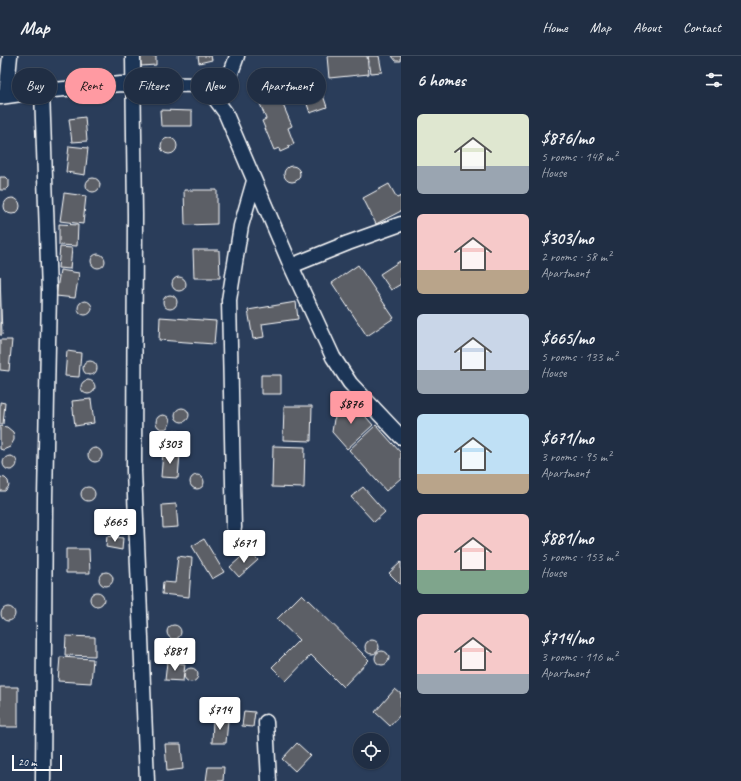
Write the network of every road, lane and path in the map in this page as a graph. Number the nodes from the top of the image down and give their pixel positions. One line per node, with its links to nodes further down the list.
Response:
1 (10, 56): 8 (street)
2 (133, 56): 4 (street)
3 (237, 56): 5 (street)
4 (133, 68)
5 (233, 68)
6 (124, 84): 7 (street)
7 (57, 90)
8 (3, 97)
9 (42, 104): 18 (street)
10 (134, 104): 19 (street)
11 (218, 104): 12 (street)
12 (254, 181): 14 (street); 16 (street)
13 (401, 224): 14 (street)
14 (291, 266): 15 (street)
15 (401, 437)
16 (234, 528)
17 (266, 722): 20 (street)
18 (43, 781)
19 (147, 781)
20 (269, 781)

